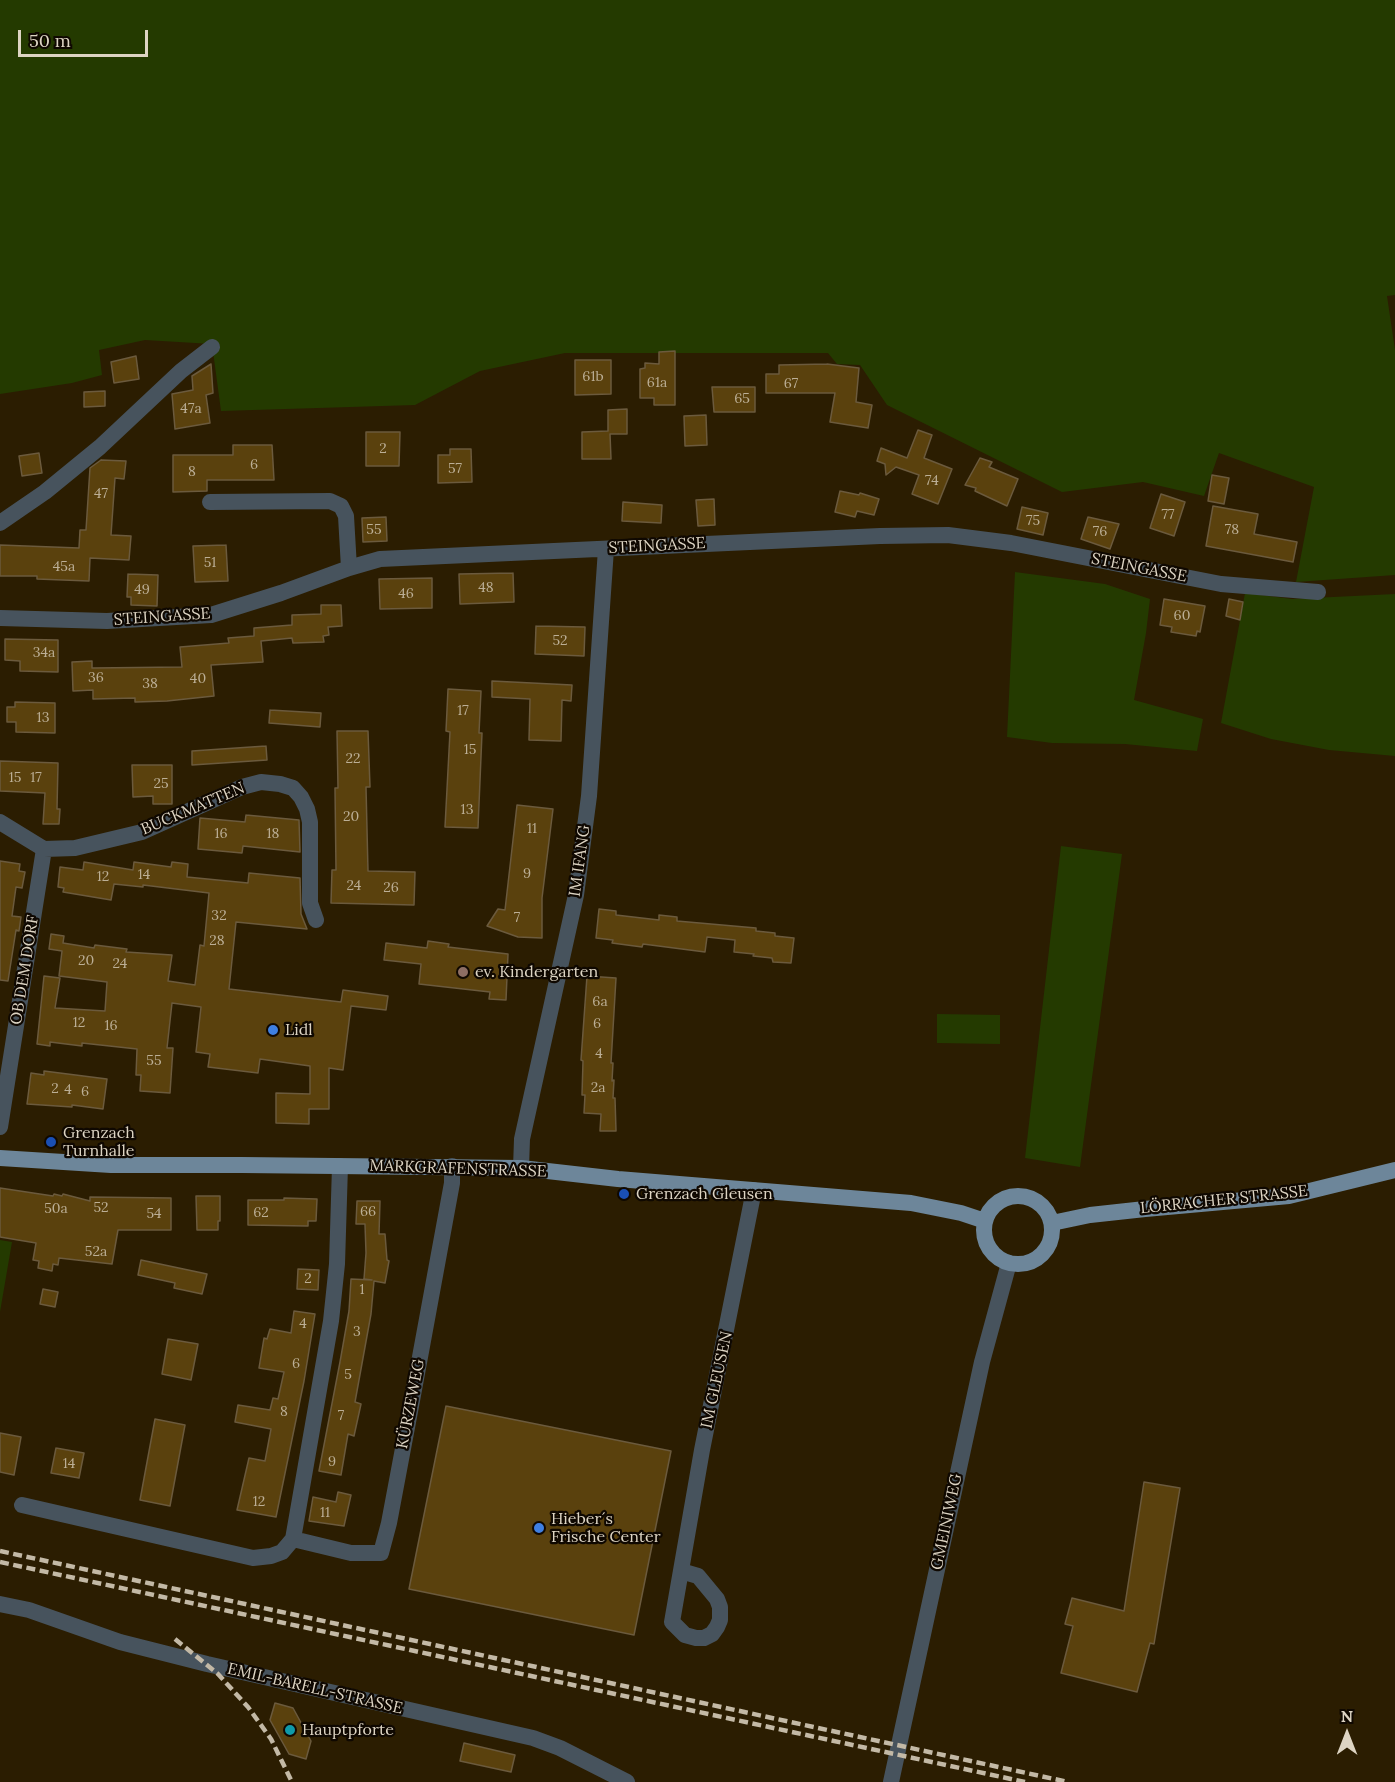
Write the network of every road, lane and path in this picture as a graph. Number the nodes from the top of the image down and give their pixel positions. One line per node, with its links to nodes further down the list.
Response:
1 (212, 347): 3 (street)
2 (210, 502): 5 (street)
3 (0, 523)
4 (606, 549): 5 (street, STEINGASSE); 6 (street, STEINGASSE); 15 (street, IM IFANG)
5 (349, 568): 7 (street, STEINGASSE)
6 (1318, 592)
7 (0, 618)
8 (0, 822): 9 (street)
9 (44, 849): 10 (street, BUCKMATTEN); 11 (street, OB DEM DORF)
10 (316, 920)
11 (0, 1127)
12 (0, 1158): 13 (main road, MARKGRAFENSTRASSE)
13 (340, 1166): 14 (main road, MARKGRAFENSTRASSE); 22 (street)
14 (452, 1166): 15 (main road, MARKGRAFENSTRASSE); 22 (street, KÜRZEWEG)
15 (521, 1168): 17 (main road, MARKGRAFENSTRASSE)
16 (1395, 1170): 19 (main road, LÖRRACHER STRASSE)
17 (754, 1190): 18 (main road, MARKGRAFENSTRASSE); 23 (street, IM GLEUSEN)
18 (985, 1221): 19 (main road); 20 (main road)
19 (1052, 1223): 20 (main road)
20 (1010, 1263): 26 (street, GMEINIWEG)
21 (22, 1505): 22 (street)
22 (293, 1539)
23 (681, 1571)
24 (0, 1604): 25 (street, EMIL-BARELL-STRASSE)
25 (627, 1782)
26 (891, 1782)

